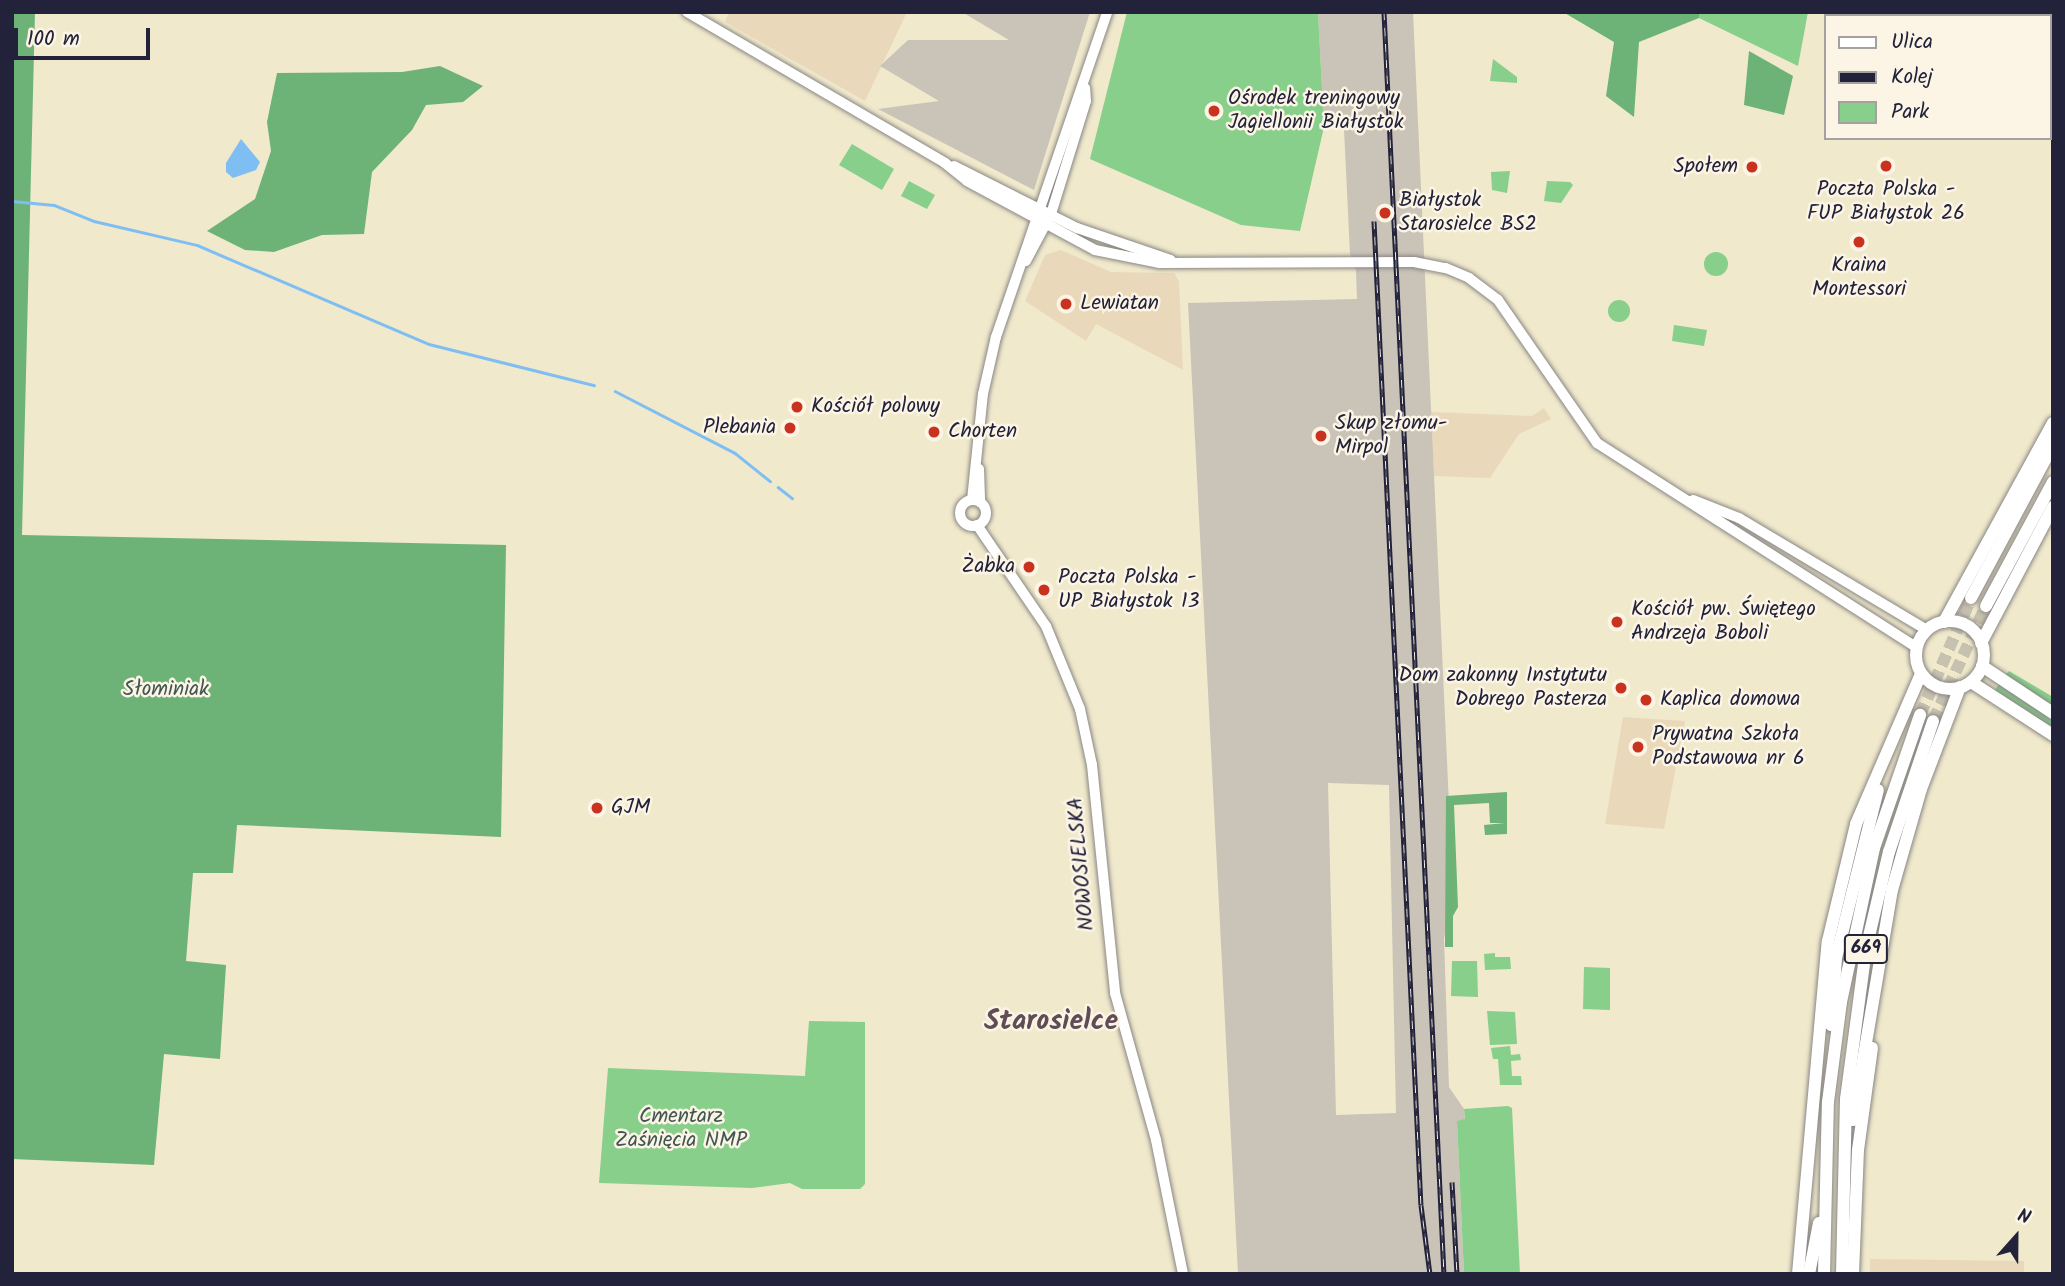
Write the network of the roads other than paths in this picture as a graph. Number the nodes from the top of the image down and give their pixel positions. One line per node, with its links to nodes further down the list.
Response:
1 (687, 12): 4 (street)
2 (1107, 12): 3 (street)
3 (1085, 87): 5 (street); 6 (street)
4 (945, 163): 5 (street); 7 (street)
5 (1041, 208): 6 (street); 7 (street)
6 (1051, 214): 7 (street); 8 (street)
7 (1041, 222): 8 (street); 13 (street)
8 (1171, 260): 12 (street)
9 (2053, 423): 18 (main road)
10 (2053, 445): 16 (main road)
11 (2053, 482): 17 (main road)
12 (1689, 498): 19 (street); 21 (street)
13 (976, 501): 15 (street); 15 (street)
14 (2053, 507): 20 (main road)
15 (980, 523): 34 (street, NOWOSIELSKA)
16 (1971, 598)
17 (1986, 606)
18 (1944, 622): 19 (main road); 20 (main road)
19 (1927, 630): 21 (main road)
20 (1981, 643): 22 (main road)
21 (1917, 648): 23 (main road)
22 (1982, 666): 24 (main road); 25 (main road)
23 (1922, 674): 24 (main road); 29 (main road)
24 (1965, 685): 28 (main road); 30 (main road)
25 (2053, 713)
26 (1920, 715): 31 (main road, 669)
27 (1933, 721): 33 (main road, 669)
28 (2053, 735)
29 (1888, 752): 31 (main road); 35 (main road)
30 (1877, 970): 33 (main road); 39 (main road)
31 (1830, 1074): 32 (main road, 669)
32 (1825, 1181): 36 (main road); 37 (main road, 669)
33 (1844, 1185): 38 (main road, 669)
34 (1183, 1274)
35 (1798, 1274)
36 (1809, 1274)
37 (1824, 1274)
38 (1842, 1274)
39 (1853, 1274)

